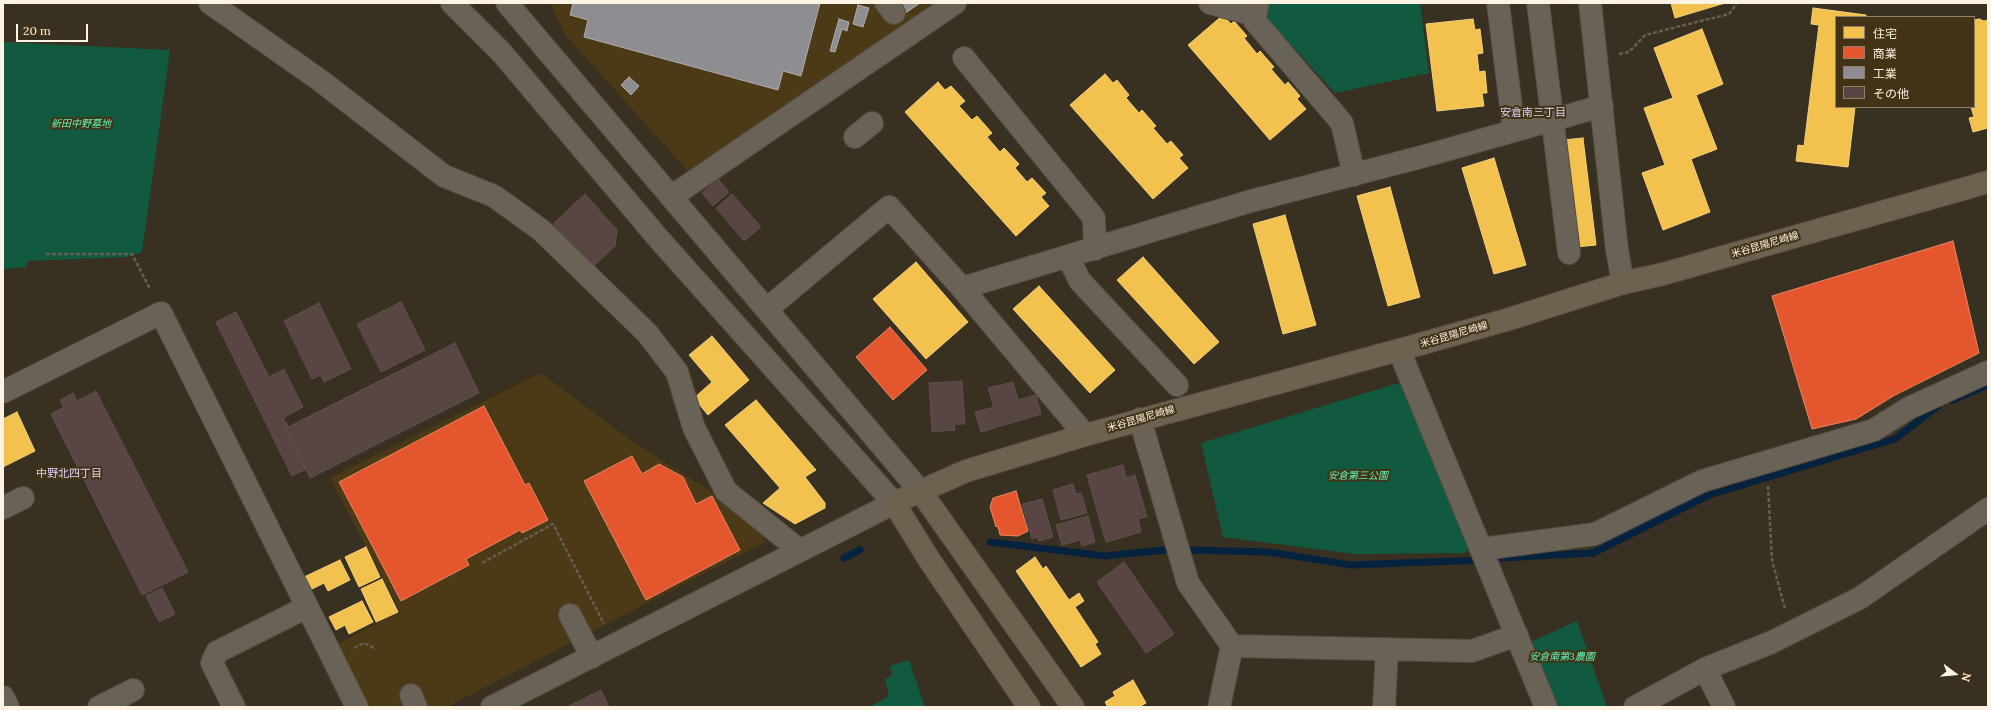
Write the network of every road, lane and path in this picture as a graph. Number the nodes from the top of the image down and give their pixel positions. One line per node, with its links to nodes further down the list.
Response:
1 (210, 3): 42 (street)
2 (452, 3): 38 (street)
3 (507, 3): 20 (street)
4 (955, 3): 20 (street)
5 (1210, 3): 10 (street)
6 (1498, 3): 16 (street)
7 (1538, 3): 14 (street)
8 (1590, 3): 12 (street)
9 (1736, 3): 12 (path)
10 (1257, 9): 18 (street)
11 (964, 58): 21 (street)
12 (1596, 58): 13 (street)
13 (1602, 106): 14 (street); 25 (street)
14 (1554, 119): 16 (street); 22 (street)
15 (872, 123): 17 (street)
16 (1514, 131): 18 (street)
17 (855, 137)
18 (1354, 175): 21 (street)
19 (1988, 182): 25 (main road, 米谷昆陽尼崎線)
20 (671, 197): 28 (street)
21 (1095, 249): 24 (street)
22 (1569, 253)
23 (46, 254): 27 (path)
24 (1068, 257): 26 (street); 31 (street)
25 (1624, 283): 29 (main road, 米谷昆陽尼崎線)
26 (962, 288): 28 (street); 34 (street)
27 (150, 289)
28 (767, 309): 36 (street)
29 (1399, 350): 33 (main road, 米谷昆陽尼崎線); 41 (street)
30 (1988, 372): 35 (street)
31 (1177, 385)
32 (3, 392): 44 (street)
33 (1140, 419): 34 (main road, 米谷昆陽尼崎線); 49 (street)
34 (1085, 435): 36 (main road, 米谷昆陽尼崎線)
35 (1767, 462): 41 (street); 47 (path)
36 (921, 492): 38 (main road, 米谷昆陽尼崎線); 61 (main road)
37 (23, 498): 39 (street)
38 (894, 502): 42 (street); 60 (main road)
39 (3, 508)
40 (1988, 509): 47 (street)
41 (1482, 549): 48 (street)
42 (799, 550): 51 (street)
43 (482, 563): 46 (path)
44 (307, 608): 58 (street); 59 (street)
45 (570, 615): 51 (street)
46 (607, 630)
47 (1791, 633): 52 (street)
48 (1517, 635): 50 (street); 64 (street)
49 (1232, 646): 50 (street); 62 (street)
50 (1387, 649): 63 (street)
51 (592, 657): 55 (street)
52 (1705, 669): 65 (street); 66 (street)
53 (133, 690): 57 (street)
54 (3, 697): 56 (street)
55 (495, 706)
56 (8, 707)
57 (99, 707)
58 (234, 707)
59 (357, 707)
60 (1029, 707)
61 (1073, 707)
62 (1219, 707)
63 (1384, 707)
64 (1546, 707)
65 (1635, 707)
66 (1724, 707)

